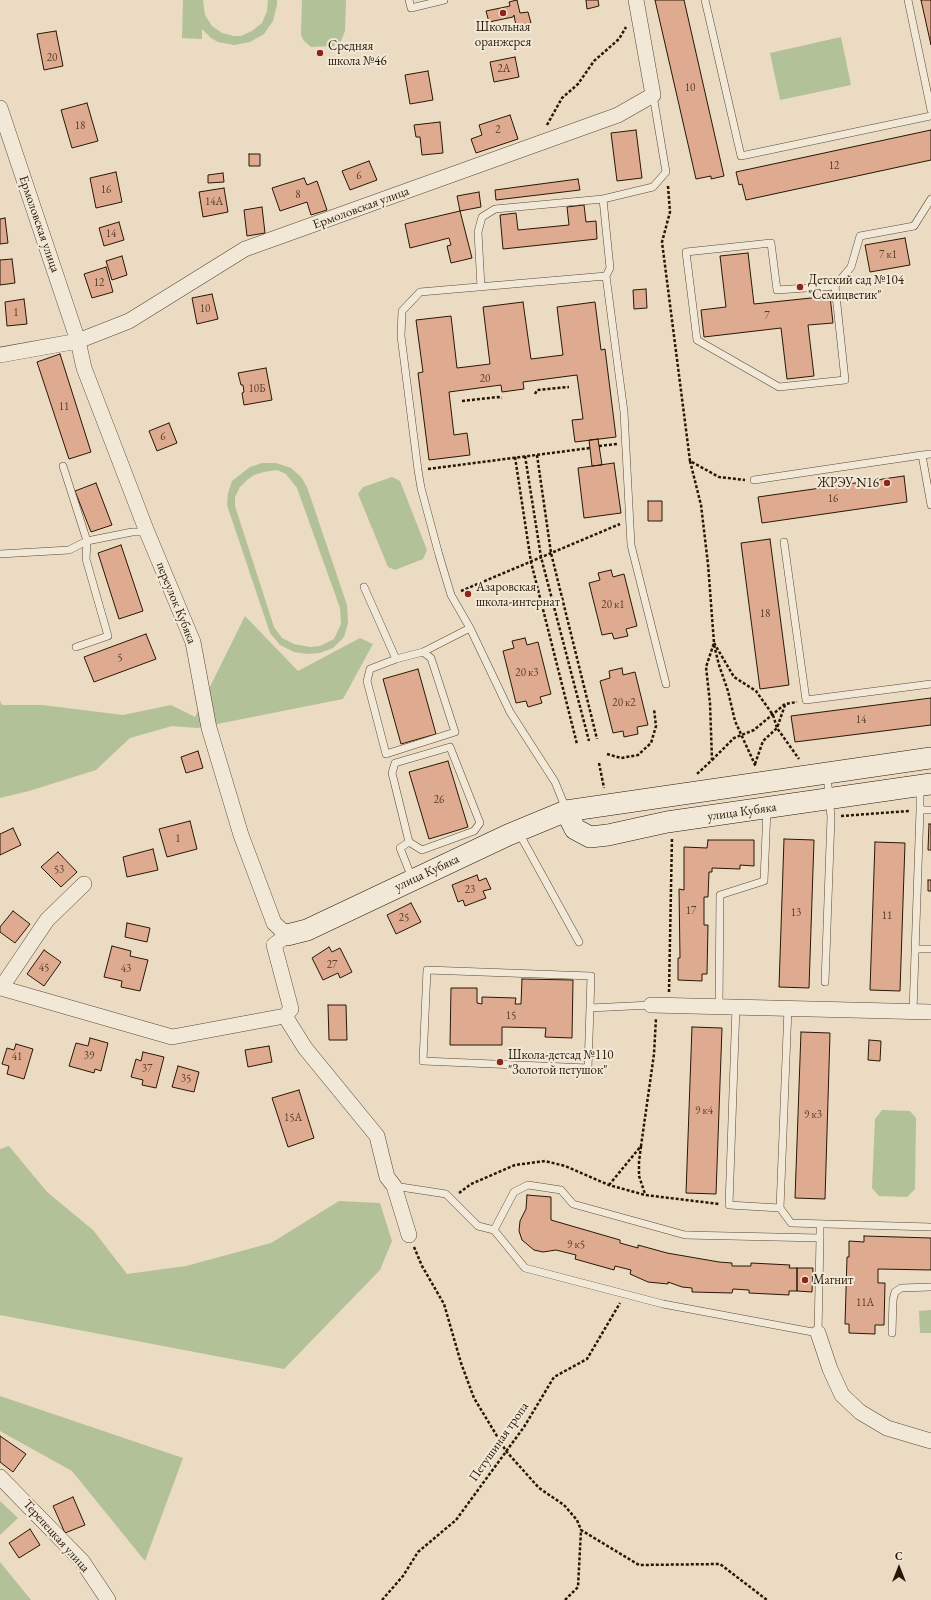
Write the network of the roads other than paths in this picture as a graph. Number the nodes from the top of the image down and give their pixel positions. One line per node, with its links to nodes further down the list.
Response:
1 (409, 0): 2 (lane)
2 (444, 0)
3 (705, 0): 9 (lane)
4 (908, 0): 8 (lane)
5 (636, 3): 6 (street)
6 (653, 95): 10 (lane); 15 (street, Ермоловская улица)
7 (0, 108): 15 (street, Ермоловская улица)
8 (931, 110)
9 (931, 116)
10 (603, 199): 12 (lane); 14 (lane)
11 (931, 199): 13 (lane)
12 (606, 276): 14 (lane); 31 (lane)
13 (835, 286): 13 (lane)
14 (481, 287): 27 (lane)
15 (78, 341): 16 (street, Ермоловская улица); 22 (street, переулок Кубяка)
16 (0, 355)
17 (931, 454): 18 (lane)
18 (922, 455): 20 (lane); 21 (lane)
19 (63, 466): 23 (lane)
20 (754, 480)
21 (931, 506)
22 (147, 532): 23 (lane); 45 (street, переулок Кубяка)
23 (87, 541): 25 (lane); 28 (lane)
24 (784, 542): 32 (lane)
25 (0, 554)
26 (364, 587): 30 (lane)
27 (470, 628): 29 (lane); 40 (lane)
28 (76, 647)
29 (423, 652): 30 (lane); 30 (lane)
30 (396, 659)
31 (666, 684)
32 (931, 684)
33 (931, 758): 34 (street, улица Кубяка)
34 (827, 774): 36 (lane); 40 (street, улица Кубяка)
35 (925, 785): 36 (street, улица Кубяка); 38 (lane)
36 (830, 808): 37 (street, улица Кубяка); 49 (lane)
37 (767, 809): 40 (street, улица Кубяка); 52 (lane)
38 (920, 810): 39 (lane); 47 (lane)
39 (931, 810)
40 (566, 811): 41 (street, улица Кубяка)
41 (518, 831): 43 (street, улица Кубяка); 46 (lane)
42 (409, 842): 42 (lane); 43 (lane)
43 (412, 880): 45 (street, улица Кубяка)
44 (84, 884): 50 (street)
45 (287, 934): 58 (street)
46 (579, 942)
47 (916, 949): 48 (lane); 56 (lane)
48 (931, 949)
49 (825, 982)
50 (1, 989): 58 (street)
51 (659, 1005): 52 (street); 54 (lane)
52 (719, 1006): 53 (street)
53 (736, 1006): 55 (street); 60 (lane)
54 (590, 1008): 54 (lane)
55 (788, 1008): 56 (street); 60 (lane)
56 (913, 1012): 57 (street)
57 (931, 1012)
58 (285, 1016): 59 (street)
59 (394, 1186): 63 (lane); 64 (street)
60 (780, 1208): 61 (lane)
61 (931, 1227)
62 (820, 1229): 65 (lane)
63 (494, 1230): 65 (lane); 67 (lane)
64 (409, 1235)
65 (820, 1238): 67 (lane)
66 (931, 1287): 68 (lane)
67 (818, 1333): 69 (street)
68 (892, 1333)
69 (931, 1441)
70 (0, 1477): 71 (street, Терепецкая улица)
71 (108, 1600)

